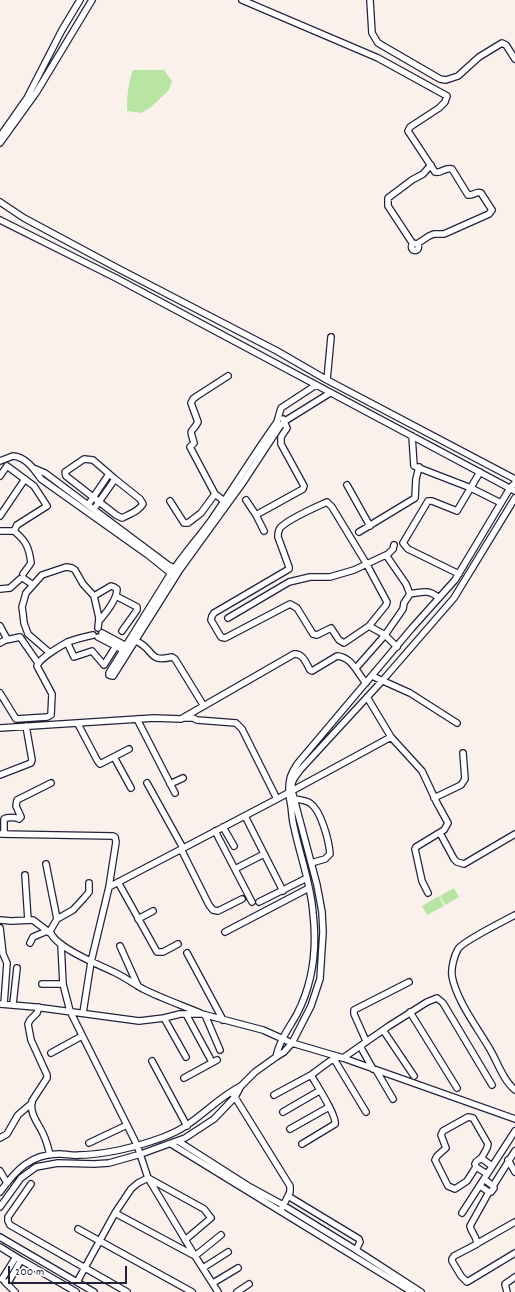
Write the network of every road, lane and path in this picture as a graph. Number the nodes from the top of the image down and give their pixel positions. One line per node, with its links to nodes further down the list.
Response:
1 (80, 0): 6 (street)
2 (92, 0): 7 (street)
3 (242, 0): 8 (street)
4 (370, 0): 5 (street)
5 (515, 59)
6 (0, 137)
7 (0, 143)
8 (431, 165): 8 (street)
9 (1, 202): 12 (street)
10 (0, 220): 13 (street)
11 (331, 337): 15 (street)
12 (256, 340): 13 (street); 15 (street)
13 (251, 350): 16 (street)
14 (228, 376): 34 (street)
15 (327, 380): 29 (street)
16 (316, 385): 17 (street); 18 (street)
17 (330, 393): 19 (street); 20 (street)
18 (279, 414): 19 (street); 40 (street)
19 (285, 421): 46 (street); 47 (street)
20 (412, 436): 22 (street); 24 (street)
21 (0, 461): 23 (street)
22 (419, 467): 32 (street); 49 (street)
23 (34, 468): 43 (street); 57 (street)
24 (480, 472): 32 (street); 33 (street)
25 (109, 474): 28 (street); 35 (street); 35 (street)
26 (0, 476): 27 (street)
27 (25, 479): 48 (street); 51 (street)
28 (115, 479): 41 (street); 41 (street)
29 (515, 479)
30 (515, 483): 33 (street)
31 (347, 485): 49 (street)
32 (471, 488): 42 (street); 58 (street)
33 (512, 490): 42 (street)
34 (215, 494): 37 (street); 40 (street)
35 (93, 497): 41 (street); 43 (street)
36 (515, 498): 84 (street)
37 (212, 500): 39 (street); 44 (street)
38 (246, 500): 47 (street)
39 (170, 501)
40 (224, 501): 44 (street)
41 (99, 502): 45 (street)
42 (501, 503): 58 (street)
43 (88, 505): 45 (street)
44 (220, 507): 46 (street)
45 (94, 509): 57 (street)
46 (218, 514): 57 (street)
47 (256, 515): 52 (street)
48 (0, 516)
49 (370, 526): 53 (street)
50 (0, 531): 51 (street)
51 (14, 531): 59 (street)
52 (264, 531)
53 (359, 532)
54 (394, 545): 55 (street)
55 (386, 554): 56 (street); 62 (street)
56 (366, 563): 66 (street); 69 (street); 69 (street)
57 (175, 572): 74 (street); 79 (street)
58 (459, 574): 65 (street)
59 (22, 577): 60 (street); 61 (street)
60 (33, 585): 63 (street); 80 (street)
61 (0, 589)
62 (410, 594): 65 (street); 72 (street)
63 (94, 596): 64 (street); 67 (street)
64 (116, 596): 67 (street); 70 (street)
65 (439, 598): 78 (street)
66 (228, 618)
67 (99, 621): 71 (street)
68 (0, 626): 73 (street)
69 (370, 626): 72 (street)
70 (122, 631)
71 (98, 635): 75 (street); 77 (street); 79 (street)
72 (385, 635): 78 (street); 82 (street)
73 (6, 640): 76 (street); 81 (street)
74 (136, 641): 79 (street); 88 (street)
75 (67, 642): 77 (street); 80 (street)
76 (0, 643)
77 (116, 646): 79 (street)
78 (397, 647): 83 (street)
79 (128, 649)
80 (50, 654): 81 (street)
81 (38, 663): 86 (street)
82 (356, 668): 85 (street); 89 (street)
83 (372, 676): 84 (street); 85 (street)
84 (382, 680): 87 (street); 91 (street)
85 (366, 683): 105 (street)
86 (0, 693)
87 (367, 697): 95 (street); 105 (street)
88 (202, 703)
89 (181, 718): 90 (street); 108 (street)
90 (137, 719): 92 (street); 103 (street)
91 (457, 723)
92 (78, 724): 93 (street); 98 (street)
93 (26, 726): 94 (street); 99 (street)
94 (0, 728)
95 (391, 737): 105 (street); 107 (street)
96 (129, 749): 98 (street)
97 (463, 753): 107 (street)
98 (114, 758): 104 (street)
99 (0, 776)
100 (183, 778): 103 (street)
101 (51, 783): 114 (street)
102 (147, 783): 117 (street)
103 (170, 784): 106 (street)
104 (131, 788)
105 (290, 792): 108 (street); 109 (street); 123 (street)
106 (175, 793)
107 (434, 798): 113 (street)
108 (277, 799): 110 (street)
109 (295, 799): 119 (street); 119 (street)
110 (245, 816): 111 (street); 118 (street)
111 (223, 827): 112 (street); 116 (street)
112 (215, 831): 117 (street); 121 (street)
113 (440, 833): 115 (street); 129 (street)
114 (2, 834): 126 (street)
115 (515, 834)
116 (234, 846)
117 (182, 848): 124 (street); 130 (street)
118 (264, 854): 121 (street); 128 (street)
119 (311, 863): 167 (street)
120 (46, 864): 135 (street)
121 (235, 869): 131 (street)
122 (25, 874): 138 (street)
123 (307, 878): 127 (street); 128 (street)
124 (118, 882): 126 (street); 136 (street)
125 (89, 883): 135 (street)
126 (109, 887): 147 (street)
127 (309, 888): 141 (street); 165 (street)
128 (283, 891): 132 (street)
129 (428, 893)
130 (242, 899)
131 (252, 902)
132 (259, 902)
133 (153, 911): 136 (street)
134 (515, 915): 182 (street)
135 (57, 919): 140 (street)
136 (138, 919): 144 (street)
137 (0, 920): 138 (street)
138 (28, 920): 140 (street)
139 (0, 928): 153 (street)
140 (48, 932): 142 (street); 143 (street)
141 (225, 932)
142 (30, 943)
143 (61, 944): 147 (street); 151 (street)
144 (178, 944)
145 (120, 946): 152 (street)
146 (187, 953): 162 (street)
147 (91, 962): 152 (street); 158 (street)
148 (17, 968): 154 (street)
149 (409, 982): 166 (street)
150 (42, 984): 151 (street)
151 (63, 984): 156 (street)
152 (138, 986): 160 (street)
153 (2, 1004): 154 (street)
154 (13, 1004): 155 (street)
155 (39, 1007): 156 (street); 188 (street)
156 (70, 1011): 158 (street); 164 (street)
157 (410, 1012): 163 (street); 179 (street); 181 (street)
158 (83, 1013): 161 (street)
159 (186, 1014): 160 (street); 161 (street); 178 (street)
160 (203, 1015): 162 (street); 169 (street)
161 (164, 1018): 171 (street)
162 (223, 1020): 165 (street)
163 (383, 1030): 166 (street); 177 (street)
164 (82, 1036): 170 (street); 193 (street)
165 (282, 1039): 167 (street); 172 (street)
166 (366, 1041): 168 (street)
167 (292, 1043): 172 (street); 173 (street)
168 (360, 1046): 173 (street); 175 (street)
169 (220, 1050)
170 (51, 1053)
171 (186, 1057)
172 (276, 1057): 180 (street)
173 (339, 1058): 175 (street); 176 (street); 191 (street)
174 (152, 1061): 194 (street)
175 (374, 1069): 187 (street); 192 (street)
176 (311, 1075): 184 (street); 185 (street)
177 (414, 1076)
178 (184, 1078)
179 (492, 1085)
180 (241, 1086): 183 (street); 186 (street)
181 (457, 1088)
182 (515, 1090)
183 (231, 1091): 186 (street); 194 (street)
184 (319, 1091): 189 (street); 190 (street)
185 (274, 1095)
186 (235, 1097): 198 (street); 220 (street)
187 (393, 1099)
188 (32, 1102): 197 (street); 204 (street)
189 (329, 1107): 195 (street); 201 (street)
190 (283, 1112)
191 (366, 1112)
192 (515, 1119)
193 (126, 1125): 199 (street); 202 (street)
194 (187, 1126): 202 (street)
195 (290, 1129)
196 (515, 1131): 208 (street)
197 (0, 1138)
198 (178, 1141): 200 (street); 222 (street)
199 (89, 1143)
200 (171, 1144): 205 (street); 222 (street)
201 (302, 1144)
202 (137, 1145): 204 (street); 205 (street)
203 (515, 1151): 207 (street)
204 (50, 1154): 214 (street)
205 (141, 1154): 213 (street); 221 (street)
206 (481, 1159): 208 (street); 209 (street); 209 (street)
207 (508, 1160): 211 (street); 217 (street)
208 (492, 1166): 212 (street)
209 (476, 1167): 212 (street)
210 (0, 1171): 214 (street)
211 (515, 1172)
212 (485, 1177): 216 (street); 217 (street)
213 (148, 1178): 223 (street); 230 (street); 230 (street)
214 (7, 1183): 218 (street)
215 (31, 1184): 238 (street)
216 (480, 1186): 219 (street); 224 (street)
217 (494, 1186): 219 (street)
218 (0, 1192)
219 (489, 1192): 231 (street)
220 (288, 1196): 222 (street); 234 (street)
221 (0, 1207)
222 (282, 1208): 234 (street)
223 (115, 1213): 229 (street); 236 (street)
224 (462, 1213)
225 (515, 1222): 231 (street)
226 (78, 1229): 229 (street)
227 (221, 1235): 236 (street)
228 (0, 1237): 243 (street)
229 (99, 1240): 238 (street); 251 (street)
230 (186, 1240): 236 (street)
231 (478, 1243): 235 (street)
232 (0, 1247): 237 (street)
233 (228, 1252): 239 (street)
234 (357, 1253): 254 (street); 255 (street)
235 (515, 1253)
236 (195, 1256): 239 (street)
237 (18, 1259): 242 (street); 244 (street); 248 (street)
238 (84, 1267): 243 (street); 250 (street)
239 (203, 1268): 245 (street)
240 (238, 1268): 245 (street)
241 (515, 1277): 256 (street)
242 (1, 1279): 244 (street)
243 (76, 1282): 249 (street)
244 (8, 1283): 247 (street)
245 (213, 1284): 252 (street)
246 (249, 1284): 253 (street)
247 (14, 1291)
248 (76, 1292)
249 (94, 1292)
250 (127, 1292)
251 (192, 1292)
252 (218, 1292)
253 (237, 1292)
254 (412, 1292)
255 (421, 1292)
256 (507, 1292)

